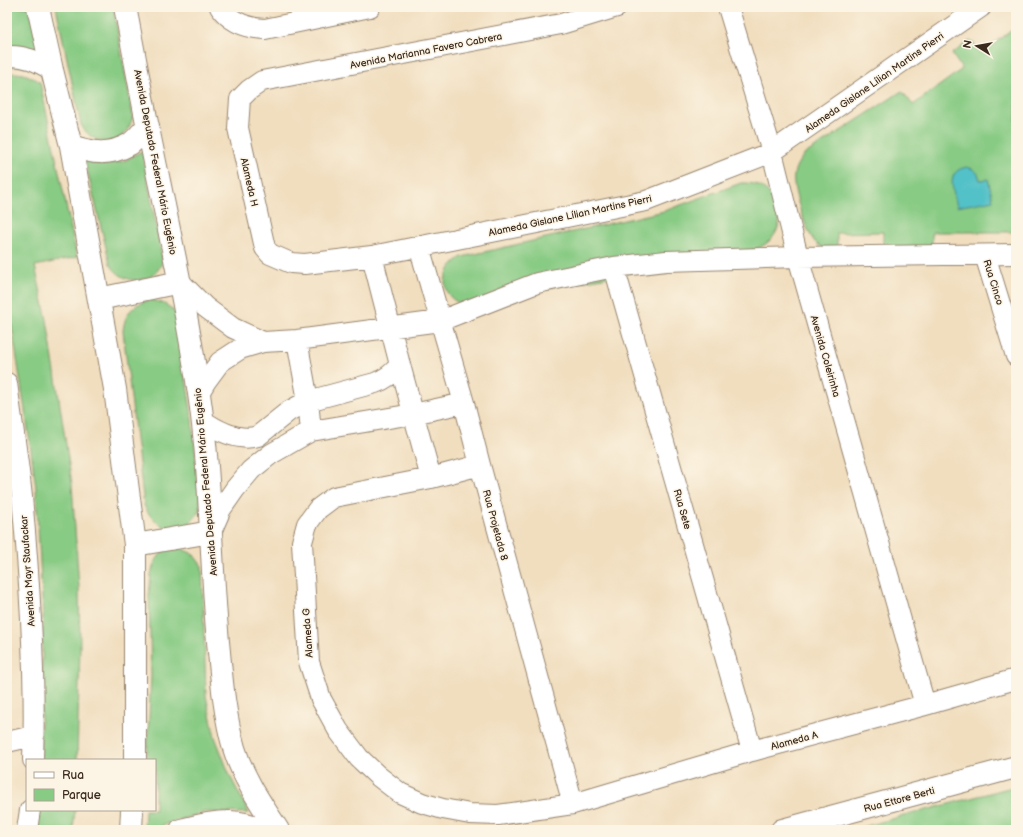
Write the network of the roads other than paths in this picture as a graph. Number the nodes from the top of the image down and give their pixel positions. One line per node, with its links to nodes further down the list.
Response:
1 (38, 7): 9 (street)
2 (125, 7): 11 (street, Avenida Deputado Federal Mário Eugênio)
3 (220, 7): 4 (street)
4 (370, 7)
5 (617, 7): 10 (street, Avenida Marianna Favero Cabrera)
6 (728, 7): 13 (street, Avenida Coleirinha)
7 (981, 7): 13 (street, Alameda Gislane Lílian Martins Pierri)
8 (7, 56): 9 (street)
9 (52, 70): 12 (street)
10 (240, 99): 19 (street, Alameda H)
11 (148, 126): 12 (street); 21 (street, Avenida Deputado Federal Mário Eugênio)
12 (71, 146): 22 (street)
13 (772, 152): 14 (street, Alameda Gislane Lílian Martins Pierri); 18 (street, Avenida Coleirinha)
14 (419, 246): 17 (street, Alameda Gislane Lílian Martins Pierri); 23 (street, Rua Projetada 8)
15 (1016, 254): 16 (street)
16 (985, 255): 18 (street); 27 (street, Rua Cinco)
17 (372, 256): 19 (street, Alameda Gislane Lílian Martins Pierri); 24 (street)
18 (798, 257): 20 (street); 42 (street, Avenida Coleirinha)
19 (277, 258)
20 (614, 267): 23 (street); 45 (street, Rua Sete)
21 (180, 282): 22 (street); 26 (street); 30 (street, Avenida Deputado Federal Mário Eugênio)
22 (99, 299): 40 (street)
23 (440, 321): 24 (street); 32 (street, Rua Projetada 8)
24 (390, 328): 25 (street); 28 (street)
25 (297, 340): 26 (street); 31 (street)
26 (263, 342): 30 (street)
27 (1016, 356)
28 (400, 365): 31 (street); 33 (street)
29 (7, 383): 38 (street, Avenida Mayr Staufackar)
30 (199, 393): 34 (street, Avenida Deputado Federal Mário Eugênio)
31 (308, 401): 34 (street); 35 (street)
32 (464, 403): 33 (street); 36 (street, Rua Projetada 8)
33 (413, 414): 35 (street); 37 (street)
34 (202, 420): 39 (street, Avenida Deputado Federal Mário Eugênio)
35 (311, 431): 39 (street)
36 (480, 465): 37 (street, Alameda G); 49 (street, Rua Projetada 8)
37 (431, 478): 49 (street, Alameda G)
38 (14, 498): 43 (street, Avenida Mayr Staufackar)
39 (211, 532): 40 (street); 56 (street, Avenida Deputado Federal Mário Eugênio)
40 (135, 545): 47 (street)
41 (1016, 679): 42 (street, Alameda A)
42 (925, 705): 45 (street, Alameda A)
43 (34, 736): 44 (street); 46 (street, Avenida Mayr Staufackar)
44 (7, 742)
45 (752, 751): 49 (street, Alameda A)
46 (33, 759)
47 (135, 759)
48 (1016, 768): 57 (street, Rua Ettore Berti)
49 (573, 804)
50 (30, 811): 52 (street)
51 (132, 811): 53 (street)
52 (27, 830)
53 (131, 830)
54 (181, 830): 55 (street)
55 (264, 830)
56 (278, 830)
57 (782, 830)

